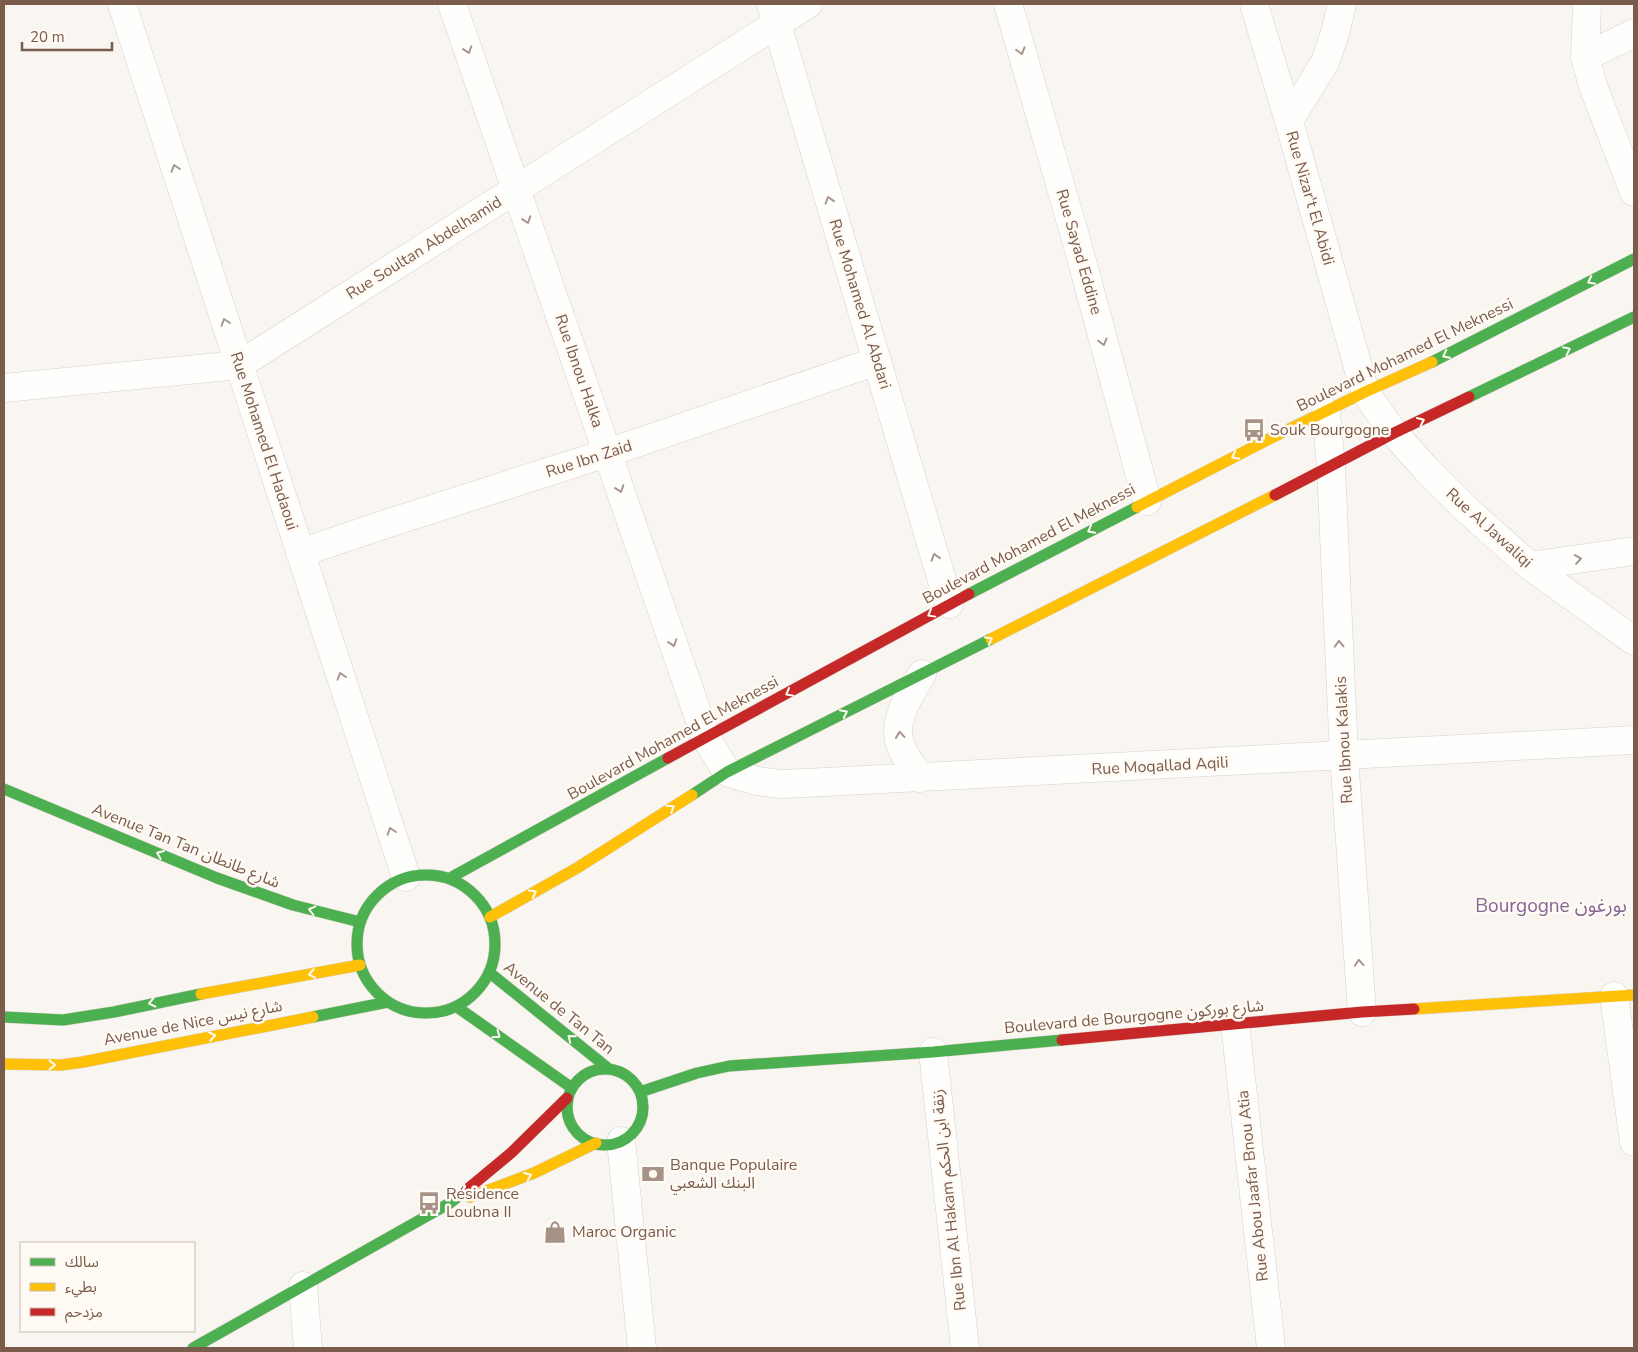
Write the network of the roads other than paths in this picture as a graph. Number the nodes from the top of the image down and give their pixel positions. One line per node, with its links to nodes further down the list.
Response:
1 (122, 4): 17 (street, Rue Mohamed El Hadaoui, one-way to 1)
2 (452, 4): 12 (street, Rue Ibnou Halka, one-way to 12)
3 (808, 4): 8 (street, Rue Soultan Abdelhamid)
4 (1008, 4): 24 (street, Rue Sayad Eddine, one-way to 24)
5 (1254, 4): 11 (street, Rue Nizar't El Abidi)
6 (1342, 4): 11 (street)
7 (1587, 4): 10 (street)
8 (774, 14): 12 (street, Rue Soultan Abdelhamid); 16 (street, Rue Mohamed Al Abdari, one-way to 8)
9 (1634, 33): 10 (street)
10 (1585, 57): 13 (street)
11 (1289, 121): 19 (street, Rue Nizar't El Abidi)
12 (516, 189): 17 (street, Rue Soultan Abdelhamid); 22 (street, Rue Ibnou Halka, one-way to 22)
13 (1634, 192)
14 (1634, 259): 19 (main road, Boulevard Mohamed El Meknessi, one-way to 19)
15 (1634, 317): 21 (main road, one-way to 15)
16 (877, 361): 22 (street, Rue Ibn Zaid); 28 (street, Rue Mohamed Al Abdari, one-way to 16)
17 (239, 365): 18 (street, Rue Soultan Abdelhamid); 26 (street, Rue Mohamed El Hadaoui)
18 (4, 388)
19 (1365, 392): 20 (main road, Boulevard Mohamed El Meknessi); 21 (street, Rue Al Jawaliqi)
20 (1326, 412): 23 (street, Rue Ibnou Kalakis); 24 (main road, Boulevard Mohamed El Meknessi, one-way to 24)
21 (1394, 433): 23 (main road); 27 (street, Rue Al Jawaliqi)
22 (608, 453): 26 (street, Rue Ibn Zaid); 31 (street, Rue Ibnou Halka, one-way to 31)
23 (1331, 467): 30 (main road, one-way to 23); 33 (street, Rue Ibnou Kalakis, one-way to 23)
24 (1147, 501): 28 (main road, Boulevard Mohamed El Meknessi, one-way to 28)
25 (1634, 550): 27 (street, one-way to 25)
26 (300, 553): 37 (street, Rue Mohamed El Hadaoui, one-way to 26)
27 (1530, 566): 29 (street, Rue Al Jawaliqi)
28 (949, 604): 31 (main road, Boulevard Mohamed El Meknessi, one-way to 31)
29 (1634, 641)
30 (922, 674): 34 (main road, one-way to 30); 35 (street, one-way to 30)
31 (706, 738): 34 (street); 38 (main road, Boulevard Mohamed El Meknessi)
32 (1634, 740): 33 (street, Rue Moqallad Aqili)
33 (1344, 756): 35 (street, Rue Moqallad Aqili); 46 (street, Rue Ibnou Kalakis, one-way to 33)
34 (727, 772): 35 (street, Rue Moqallad Aqili); 39 (main road, one-way to 34)
35 (920, 778)
36 (4, 789): 40 (main road, Avenue Tan Tan شارع طانطان, one-way to 36)
37 (406, 877): 38 (main road); 40 (main road)
38 (450, 878): 39 (main road)
39 (490, 917): 42 (main road)
40 (360, 922): 41 (main road)
41 (360, 965): 44 (main road); 47 (main road, Avenue de Nice شارع نيس, one-way to 47)
42 (490, 973): 45 (main road); 51 (main road, Avenue de Tan Tan, one-way to 42)
43 (1624, 996): 46 (main road, Boulevard de Bourgogne شارع بوركون); 55 (street)
44 (388, 1002): 45 (main road); 50 (main road, Avenue de Nice شارع نيس, one-way to 44)
45 (457, 1007): 53 (main road, one-way to 53)
46 (1362, 1012): 48 (main road, Boulevard de Bourgogne شارع بوركون)
47 (4, 1017)
48 (1235, 1024): 49 (main road, Boulevard de Bourgogne شارع بوركون); 62 (street, Rue Abou Jaafar Bnou Atia)
49 (933, 1052): 52 (main road, Boulevard de Bourgogne شارع بوركون); 61 (street, Rue Ibn Al Hakam زنقة ابن الحكم)
50 (4, 1064)
51 (609, 1069): 52 (main road); 53 (main road)
52 (640, 1092): 54 (main road)
53 (569, 1093): 54 (main road); 56 (main road)
54 (608, 1142): 56 (main road, one-way to 54); 60 (street)
55 (1634, 1142)
56 (450, 1203): 57 (main road)
57 (303, 1286): 58 (main road); 59 (street)
58 (193, 1348)
59 (308, 1348)
60 (642, 1348)
61 (965, 1348)
62 (1271, 1348)

